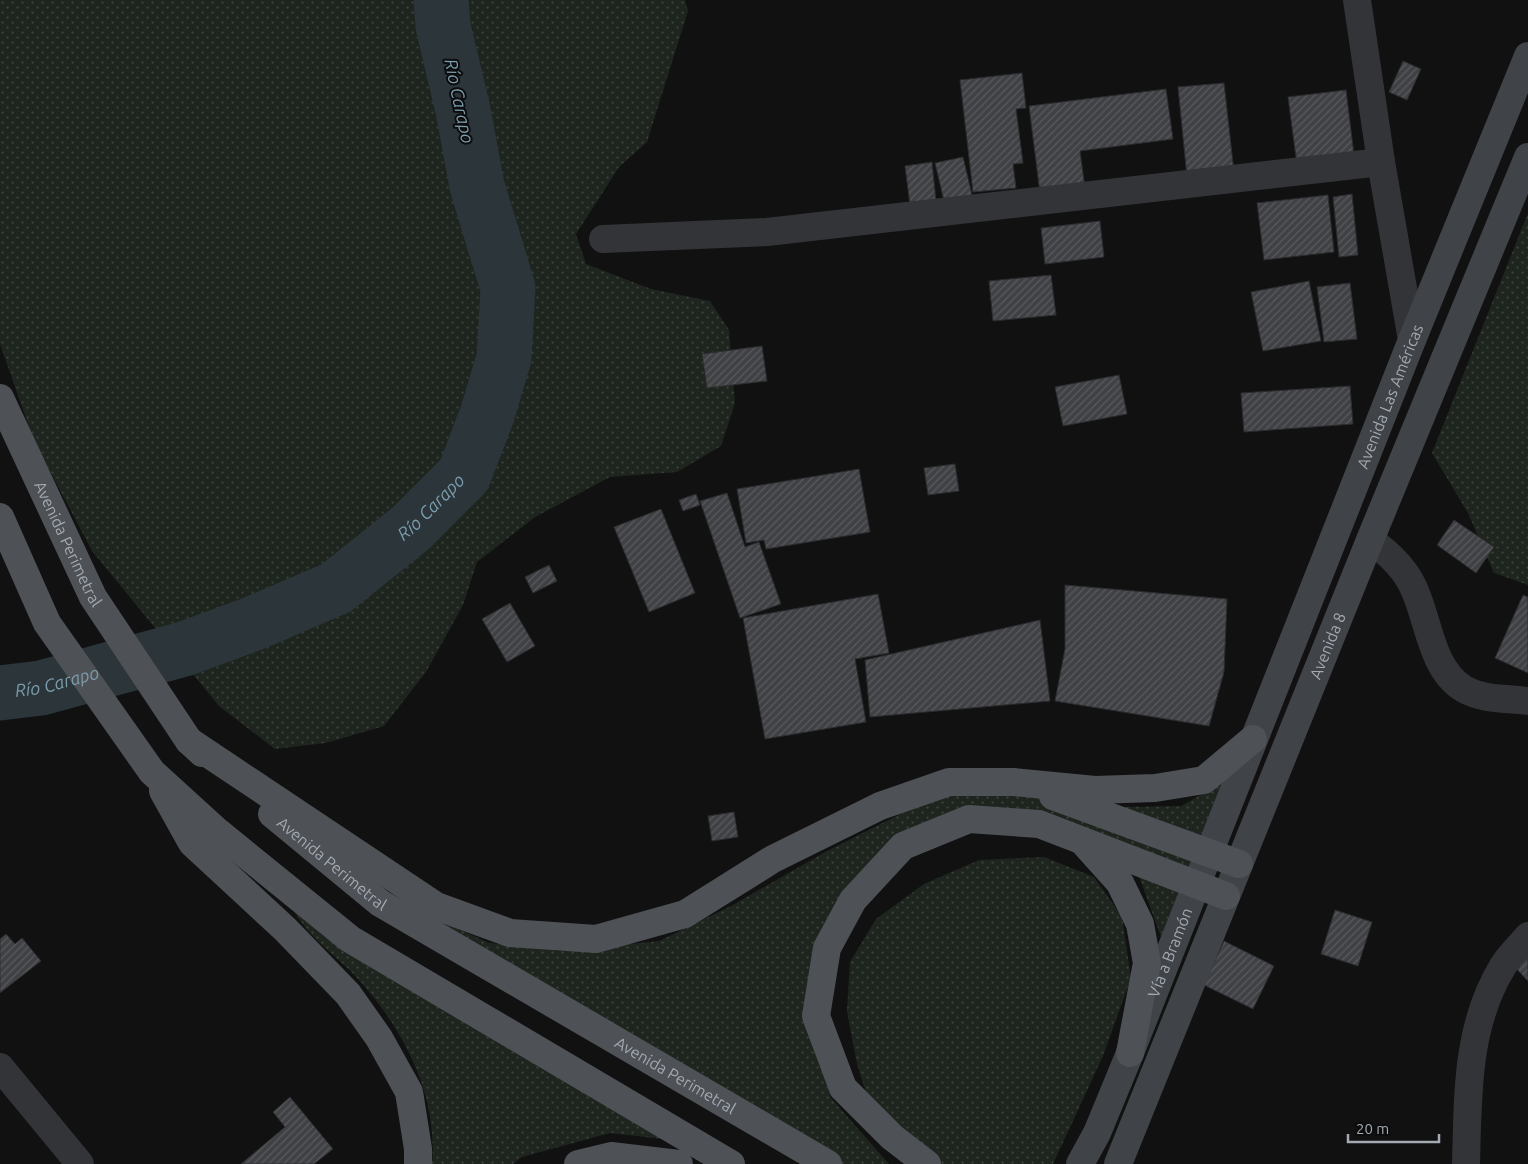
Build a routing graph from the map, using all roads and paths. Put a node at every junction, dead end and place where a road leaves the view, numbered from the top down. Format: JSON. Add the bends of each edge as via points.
{"nodes":[{"id":1,"x":1357,"y":0,"type":"edge"},
{"id":2,"x":1528,"y":56,"type":"edge"},
{"id":3,"x":1528,"y":157,"type":"edge"},
{"id":4,"x":1381,"y":162,"type":"junction"},
{"id":5,"x":603,"y":238,"type":"dead end"},
{"id":6,"x":1412,"y":340,"type":"junction"},
{"id":7,"x":0,"y":398,"type":"edge"},
{"id":8,"x":0,"y":517,"type":"edge"},
{"id":9,"x":1370,"y":540,"type":"junction"},
{"id":10,"x":1528,"y":701,"type":"edge"},
{"id":11,"x":1253,"y":739,"type":"junction"},
{"id":12,"x":189,"y":741,"type":"junction"},
{"id":13,"x":1284,"y":752,"type":"joint"},
{"id":14,"x":152,"y":772,"type":"junction"},
{"id":15,"x":1014,"y":782,"type":"junction"},
{"id":16,"x":1081,"y":840,"type":"junction"},
{"id":17,"x":1210,"y":852,"type":"junction"},
{"id":18,"x":1239,"y":864,"type":"junction"},
{"id":19,"x":1196,"y":884,"type":"junction"},
{"id":20,"x":1226,"y":896,"type":"junction"},
{"id":21,"x":1528,"y":936,"type":"edge"},
{"id":22,"x":1130,"y":1053,"type":"junction"},
{"id":23,"x":5,"y":1082,"type":"edge"},
{"id":24,"x":80,"y":1164,"type":"edge"},
{"id":25,"x":418,"y":1164,"type":"edge"},
{"id":26,"x":578,"y":1164,"type":"edge"},
{"id":27,"x":679,"y":1164,"type":"edge"},
{"id":28,"x":731,"y":1164,"type":"edge"},
{"id":29,"x":828,"y":1164,"type":"edge"},
{"id":30,"x":927,"y":1164,"type":"edge"},
{"id":31,"x":1080,"y":1164,"type":"edge"},
{"id":32,"x":1118,"y":1164,"type":"edge"},
{"id":33,"x":1466,"y":1164,"type":"edge"}],
"edges":[{"from":1,"to":4,"type":"street"},
{"from":2,"to":6,"type":"main road","name":"Avenida Las Américas"},
{"from":3,"to":9,"type":"main road"},
{"from":4,"to":5,"type":"street","via":[[768,232]]},
{"from":4,"to":6,"type":"street"},
{"from":6,"to":11,"type":"main road","name":"Avenida Las Américas"},
{"from":7,"to":12,"type":"main road","name":"Avenida Perimetral","via":[[92,597]]},
{"from":8,"to":14,"type":"main road","via":[[47,623]]},
{"from":9,"to":10,"type":"street","via":[[1406,573],[1442,667],[1451,679],[1480,695]]},
{"from":9,"to":13,"type":"main road","name":"Avenida 8"},
{"from":11,"to":15,"type":"main road","via":[[1204,780],[1155,788],[1095,790]]},
{"from":11,"to":17,"type":"main road","name":"Vía a Bramón"},
{"from":12,"to":15,"type":"main road","via":[[436,906],[510,933],[596,939],[685,914],[773,859],[880,806],[949,782]]},
{"from":12,"to":29,"type":"main road","name":"Avenida Perimetral","via":[[380,903]]},
{"from":13,"to":18,"type":"main road","name":"Vía a Bramón"},
{"from":14,"to":25,"type":"main road","via":[[192,844],[348,994],[379,1038],[409,1092]]},
{"from":14,"to":28,"type":"main road","via":[[218,832],[350,940]]},
{"from":15,"to":17,"type":"main road"},
{"from":16,"to":19,"type":"main road"},
{"from":16,"to":22,"type":"main road","via":[[1120,884],[1140,924],[1147,963]]},
{"from":16,"to":30,"type":"main road","via":[[1039,824],[969,819],[902,846],[853,900],[828,948],[816,1016],[843,1088],[892,1137]]},
{"from":17,"to":18,"type":"main road"},
{"from":17,"to":19,"type":"main road","name":"Vía a Bramón"},
{"from":18,"to":20,"type":"main road","name":"Vía a Bramón"},
{"from":19,"to":20,"type":"main road"},
{"from":19,"to":22,"type":"main road","name":"Vía a Bramón"},
{"from":20,"to":32,"type":"main road","name":"Vía a Bramón"},
{"from":21,"to":33,"type":"street","via":[[1504,964],[1492,986],[1474,1040]]},
{"from":22,"to":31,"type":"main road","name":"Vía a Bramón","via":[[1097,1133]]},
{"from":23,"to":24,"type":"street"},
{"from":26,"to":27,"type":"main road","via":[[611,1156]]}]}
